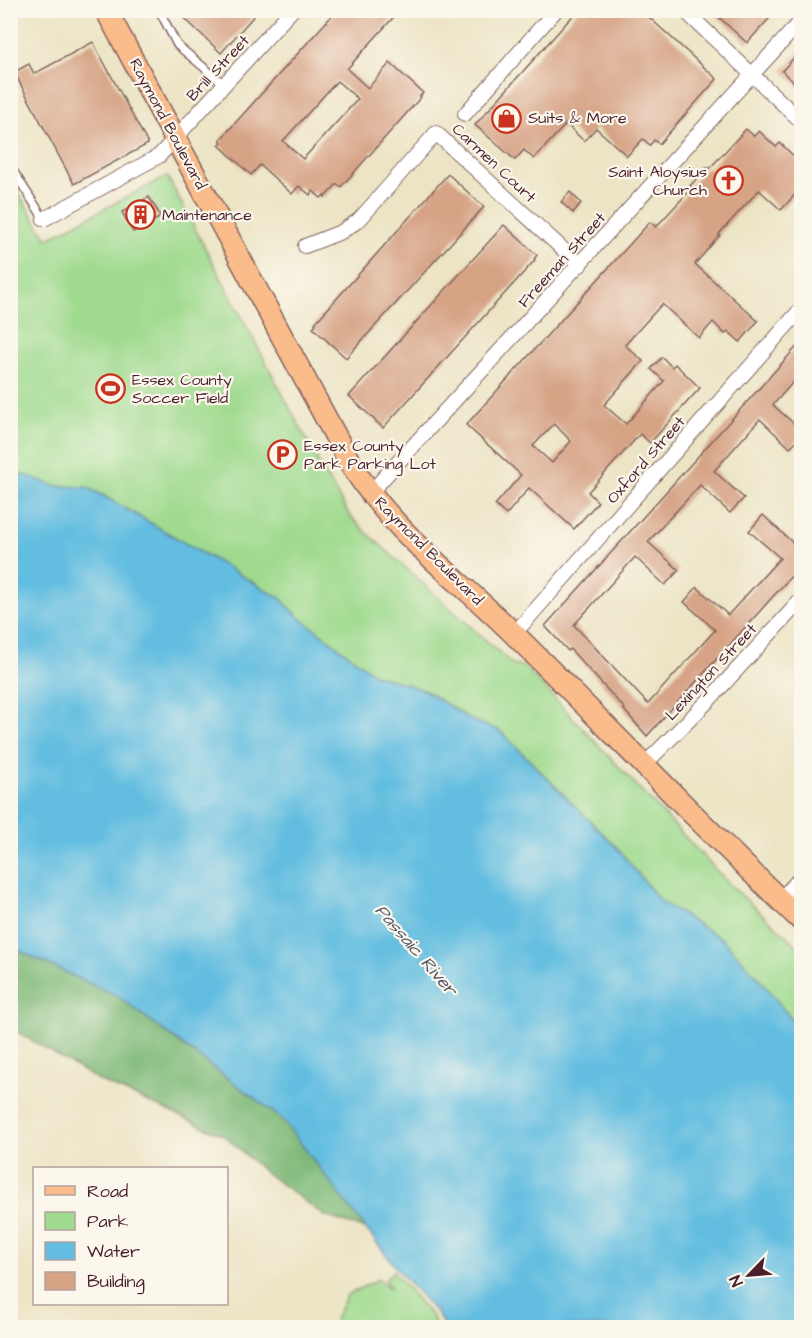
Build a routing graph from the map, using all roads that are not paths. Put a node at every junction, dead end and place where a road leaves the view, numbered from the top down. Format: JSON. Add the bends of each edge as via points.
{"nodes":[{"id":1,"x":106,"y":10,"type":"edge"},
{"id":2,"x":159,"y":10,"type":"edge"},
{"id":3,"x":292,"y":10,"type":"edge"},
{"id":4,"x":556,"y":10,"type":"edge"},
{"id":5,"x":684,"y":10,"type":"edge"},
{"id":6,"x":801,"y":21,"type":"edge"},
{"id":7,"x":751,"y":76,"type":"junction"},
{"id":8,"x":225,"y":85,"type":"junction"},
{"id":9,"x":465,"y":114,"type":"dead end"},
{"id":10,"x":801,"y":122,"type":"edge"},
{"id":11,"x":175,"y":138,"type":"junction"},
{"id":12,"x":10,"y":166,"type":"edge"},
{"id":13,"x":44,"y":219,"type":"joint"},
{"id":14,"x":305,"y":246,"type":"dead end"},
{"id":15,"x":580,"y":265,"type":"junction"},
{"id":16,"x":801,"y":308,"type":"edge"},
{"id":17,"x":370,"y":494,"type":"junction"},
{"id":18,"x":801,"y":599,"type":"edge"},
{"id":19,"x":514,"y":634,"type":"junction"},
{"id":20,"x":644,"y":766,"type":"junction"},
{"id":21,"x":801,"y":876,"type":"edge"},
{"id":22,"x":780,"y":900,"type":"junction"},
{"id":23,"x":801,"y":921,"type":"edge"}],
"edges":[{"from":1,"to":11,"type":"main road","name":"Raymond Boulevard"},
{"from":2,"to":8,"type":"lane","via":[[177,45]]},
{"from":3,"to":8,"type":"street","name":"Brill Street"},
{"from":4,"to":9,"type":"street"},
{"from":5,"to":7,"type":"street"},
{"from":6,"to":7,"type":"street","name":"Freeman Street"},
{"from":7,"to":10,"type":"street"},
{"from":7,"to":15,"type":"street","name":"Freeman Street"},
{"from":8,"to":11,"type":"street","name":"Brill Street"},
{"from":11,"to":13,"type":"street","name":"Brill Street","via":[[159,156]]},
{"from":11,"to":17,"type":"main road","name":"Raymond Boulevard"},
{"from":12,"to":13,"type":"lane"},
{"from":14,"to":15,"type":"street","name":"Carmen Court","via":[[358,220],[436,132]]},
{"from":15,"to":17,"type":"street","name":"Freeman Street"},
{"from":16,"to":19,"type":"street","name":"Oxford Street"},
{"from":17,"to":19,"type":"main road","name":"Raymond Boulevard"},
{"from":18,"to":20,"type":"street","name":"Lexington Street"},
{"from":19,"to":20,"type":"main road","name":"Raymond Boulevard"},
{"from":20,"to":22,"type":"main road","name":"Raymond Boulevard"},
{"from":21,"to":22,"type":"street"},
{"from":22,"to":23,"type":"main road","name":"Raymond Boulevard"}]}
